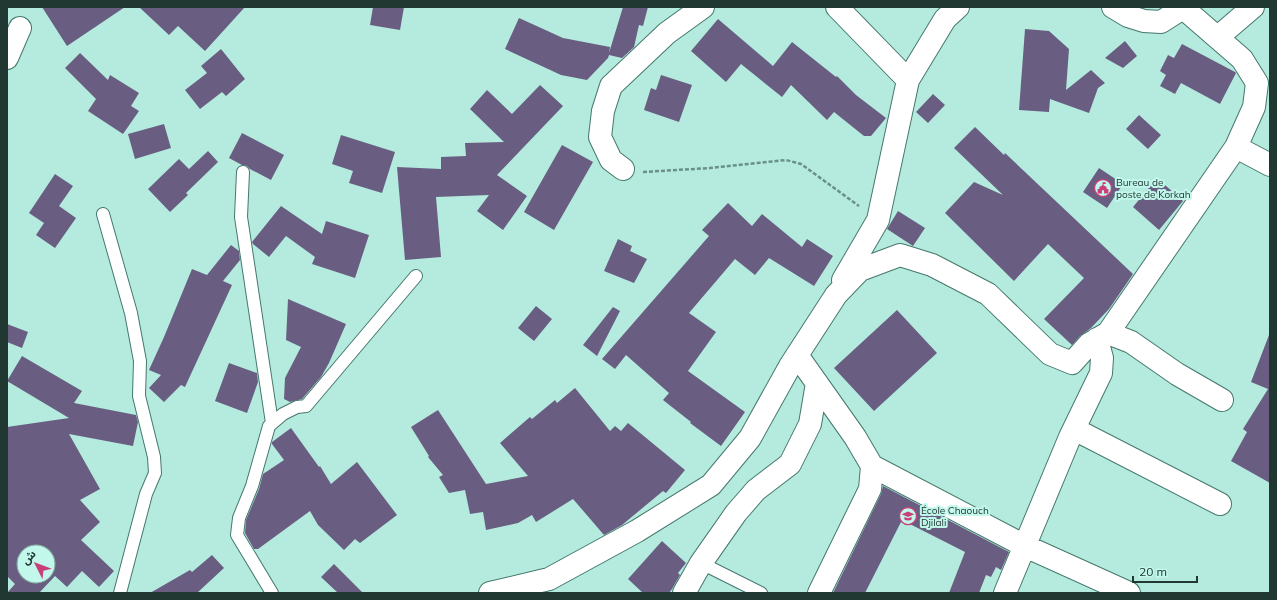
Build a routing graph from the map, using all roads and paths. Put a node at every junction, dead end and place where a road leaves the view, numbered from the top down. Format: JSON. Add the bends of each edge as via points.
{"nodes":[{"id":1,"x":702,"y":7,"type":"edge"},
{"id":2,"x":837,"y":7,"type":"edge"},
{"id":3,"x":958,"y":7,"type":"edge"},
{"id":4,"x":1113,"y":7,"type":"edge"},
{"id":5,"x":1182,"y":7,"type":"edge"},
{"id":6,"x":1253,"y":7,"type":"edge"},
{"id":7,"x":20,"y":28,"type":"dead end"},
{"id":8,"x":1218,"y":37,"type":"junction"},
{"id":9,"x":7,"y":58,"type":"edge"},
{"id":10,"x":908,"y":80,"type":"junction"},
{"id":11,"x":1236,"y":147,"type":"junction"},
{"id":12,"x":1270,"y":165,"type":"edge"},
{"id":13,"x":623,"y":169,"type":"joint"},
{"id":14,"x":243,"y":172,"type":"dead end"},
{"id":15,"x":103,"y":214,"type":"dead end"},
{"id":16,"x":878,"y":220,"type":"junction"},
{"id":17,"x":416,"y":276,"type":"dead end"},
{"id":18,"x":817,"y":324,"type":"junction"},
{"id":19,"x":1103,"y":336,"type":"junction"},
{"id":20,"x":797,"y":355,"type":"junction"},
{"id":21,"x":817,"y":382,"type":"junction"},
{"id":22,"x":1222,"y":400,"type":"dead end"},
{"id":23,"x":272,"y":423,"type":"junction"},
{"id":24,"x":1074,"y":429,"type":"junction"},
{"id":25,"x":872,"y":466,"type":"junction"},
{"id":26,"x":1220,"y":504,"type":"dead end"},
{"id":27,"x":1025,"y":546,"type":"junction"},
{"id":28,"x":701,"y":563,"type":"junction"},
{"id":29,"x":120,"y":593,"type":"edge"},
{"id":30,"x":272,"y":593,"type":"edge"},
{"id":31,"x":490,"y":593,"type":"edge"},
{"id":32,"x":684,"y":593,"type":"edge"},
{"id":33,"x":761,"y":593,"type":"edge"},
{"id":34,"x":819,"y":593,"type":"edge"},
{"id":35,"x":1005,"y":593,"type":"edge"},
{"id":36,"x":1129,"y":593,"type":"edge"}],
"edges":[{"from":1,"to":13,"type":"street","via":[[668,33],[611,86],[603,111],[600,137],[611,160]]},
{"from":2,"to":10,"type":"street"},
{"from":3,"to":10,"type":"street","via":[[945,20]]},
{"from":4,"to":5,"type":"street","via":[[1128,16],[1144,21],[1161,22]]},
{"from":5,"to":8,"type":"street"},
{"from":6,"to":8,"type":"street"},
{"from":7,"to":9,"type":"street"},
{"from":8,"to":11,"type":"street","via":[[1242,59],[1257,83],[1254,107]]},
{"from":10,"to":16,"type":"street"},
{"from":11,"to":12,"type":"street"},
{"from":11,"to":19,"type":"street"},
{"from":13,"to":16,"type":"path","via":[[636,173],[786,160],[801,164]]},
{"from":14,"to":23,"type":"lane","via":[[241,217]]},
{"from":15,"to":29,"type":"lane","via":[[131,313],[140,361],[139,396],[154,457],[155,473],[146,494]]},
{"from":16,"to":18,"type":"street"},
{"from":17,"to":23,"type":"lane","via":[[306,406],[297,407]]},
{"from":18,"to":19,"type":"street","via":[[836,294],[860,270],[900,255],[932,265],[988,294],[1050,354],[1072,363],[1089,344]]},
{"from":18,"to":20,"type":"street"},
{"from":19,"to":22,"type":"street","via":[[1131,342],[1177,374]]},
{"from":19,"to":24,"type":"street","via":[[1101,373]]},
{"from":20,"to":21,"type":"street"},
{"from":20,"to":31,"type":"street","via":[[750,438],[711,485],[637,531],[549,579]]},
{"from":21,"to":25,"type":"street"},
{"from":21,"to":28,"type":"street","via":[[810,424],[790,464],[756,490],[736,513]]},
{"from":23,"to":30,"type":"lane","via":[[239,518],[237,535]]},
{"from":24,"to":26,"type":"street"},
{"from":24,"to":27,"type":"street"},
{"from":25,"to":27,"type":"street"},
{"from":25,"to":34,"type":"street","via":[[870,489]]},
{"from":27,"to":35,"type":"street"},
{"from":27,"to":36,"type":"street"},
{"from":28,"to":32,"type":"street"},
{"from":28,"to":33,"type":"lane"}]}
